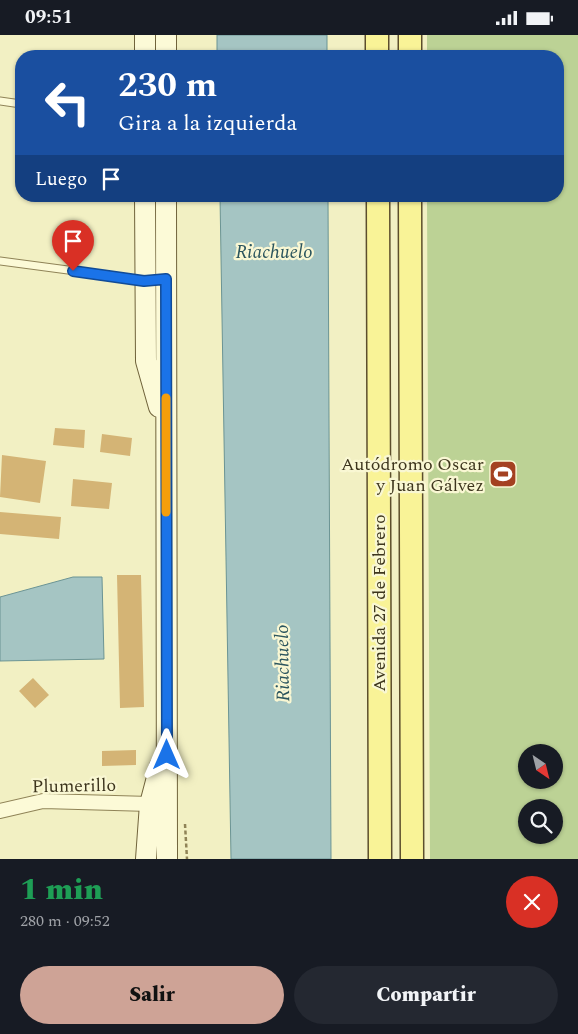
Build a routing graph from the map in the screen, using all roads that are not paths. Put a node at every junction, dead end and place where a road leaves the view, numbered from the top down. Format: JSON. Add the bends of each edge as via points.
{"nodes":[{"id":1,"x":145,"y":35,"type":"edge"},
{"id":2,"x":166,"y":35,"type":"edge"},
{"id":3,"x":377,"y":35,"type":"edge"},
{"id":4,"x":410,"y":35,"type":"edge"},
{"id":5,"x":145,"y":50,"type":"edge"},
{"id":6,"x":166,"y":50,"type":"edge"},
{"id":7,"x":377,"y":50,"type":"edge"},
{"id":8,"x":410,"y":50,"type":"edge"},
{"id":9,"x":0,"y":101,"type":"edge"},
{"id":10,"x":15,"y":103,"type":"edge"},
{"id":11,"x":146,"y":202,"type":"edge"},
{"id":12,"x":165,"y":202,"type":"edge"},
{"id":13,"x":378,"y":202,"type":"edge"},
{"id":14,"x":410,"y":202,"type":"edge"},
{"id":15,"x":0,"y":261,"type":"edge"},
{"id":16,"x":155,"y":280,"type":"junction"},
{"id":17,"x":167,"y":737,"type":"junction"},
{"id":18,"x":150,"y":804,"type":"junction"},
{"id":19,"x":0,"y":811,"type":"edge"},
{"id":20,"x":146,"y":859,"type":"edge"},
{"id":21,"x":167,"y":859,"type":"edge"},
{"id":22,"x":380,"y":859,"type":"edge"},
{"id":23,"x":412,"y":859,"type":"edge"}],
"edges":[{"from":1,"to":5,"type":"main road"},
{"from":2,"to":6,"type":"main road"},
{"from":3,"to":7,"type":"main road"},
{"from":4,"to":8,"type":"main road"},
{"from":9,"to":10,"type":"lane"},
{"from":11,"to":16,"type":"main road"},
{"from":12,"to":16,"type":"main road"},
{"from":13,"to":22,"type":"main road","name":"Avenida 27 de Febrero"},
{"from":14,"to":23,"type":"main road","name":"Avenida 27 de Febrero"},
{"from":15,"to":16,"type":"lane"},
{"from":16,"to":17,"type":"main road","via":[[146,361],[166,432]]},
{"from":17,"to":18,"type":"main road"},
{"from":17,"to":21,"type":"main road"},
{"from":18,"to":19,"type":"street","name":"Plumerillo","via":[[42,801]]},
{"from":18,"to":20,"type":"main road"}]}
